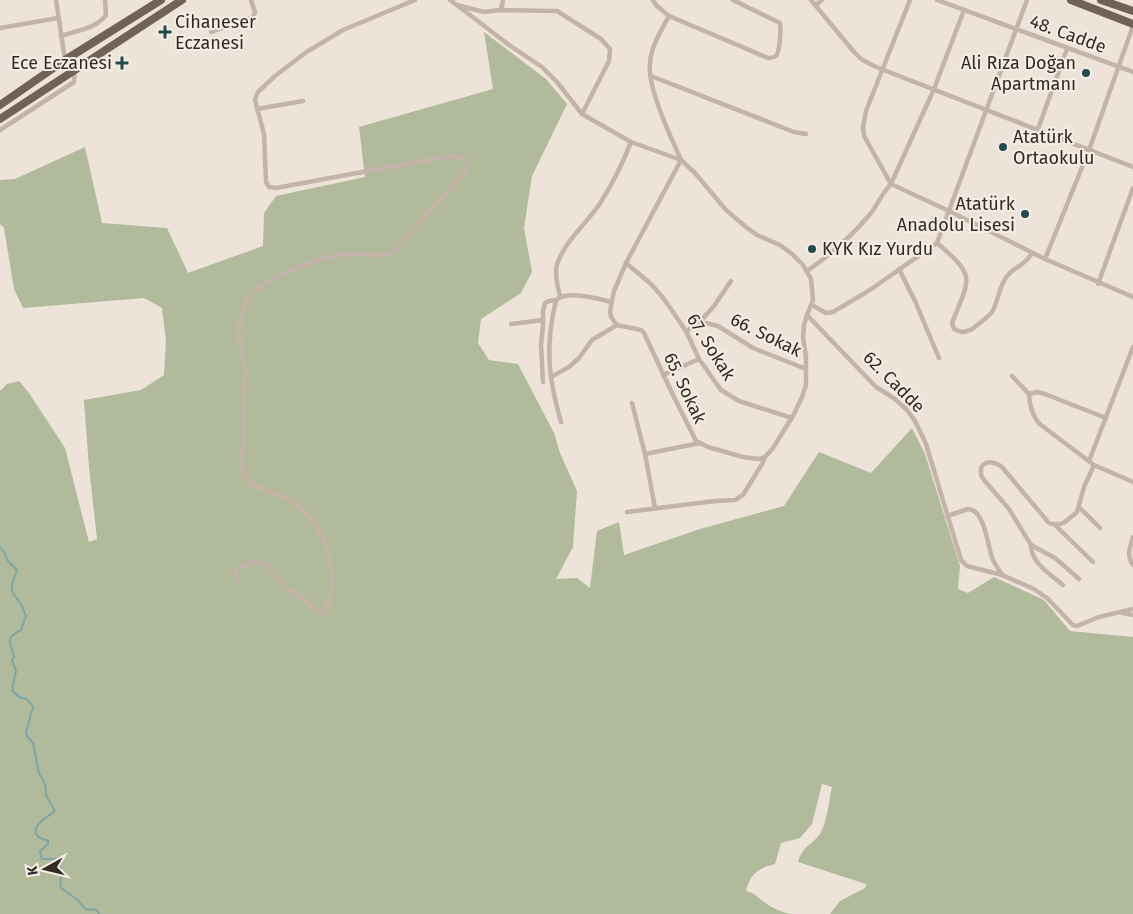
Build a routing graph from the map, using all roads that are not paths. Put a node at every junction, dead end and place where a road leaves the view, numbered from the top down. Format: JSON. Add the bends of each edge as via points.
{"nodes":[{"id":1,"x":56,"y":0,"type":"edge"},
{"id":2,"x":105,"y":0,"type":"edge"},
{"id":3,"x":161,"y":0,"type":"edge"},
{"id":4,"x":182,"y":0,"type":"edge"},
{"id":5,"x":251,"y":0,"type":"edge"},
{"id":6,"x":415,"y":0,"type":"edge"},
{"id":7,"x":450,"y":0,"type":"edge"},
{"id":8,"x":503,"y":0,"type":"edge"},
{"id":9,"x":653,"y":0,"type":"edge"},
{"id":10,"x":733,"y":0,"type":"edge"},
{"id":11,"x":812,"y":0,"type":"edge"},
{"id":12,"x":822,"y":0,"type":"edge"},
{"id":13,"x":910,"y":0,"type":"edge"},
{"id":14,"x":937,"y":0,"type":"edge"},
{"id":15,"x":1026,"y":0,"type":"edge"},
{"id":16,"x":1071,"y":0,"type":"edge"},
{"id":17,"x":1102,"y":0,"type":"edge"},
{"id":18,"x":457,"y":5,"type":"junction"},
{"id":19,"x":816,"y":6,"type":"junction"},
{"id":20,"x":500,"y":10,"type":"junction"},
{"id":21,"x":964,"y":10,"type":"junction"},
{"id":22,"x":1133,"y":11,"type":"edge"},
{"id":23,"x":669,"y":16,"type":"junction"},
{"id":24,"x":58,"y":18,"type":"junction"},
{"id":25,"x":1133,"y":25,"type":"edge"},
{"id":26,"x":0,"y":28,"type":"edge"},
{"id":27,"x":1016,"y":30,"type":"junction"},
{"id":28,"x":211,"y":32,"type":"dead end"},
{"id":29,"x":61,"y":36,"type":"junction"},
{"id":30,"x":1067,"y":49,"type":"junction"},
{"id":31,"x":66,"y":60,"type":"junction"},
{"id":32,"x":1118,"y":67,"type":"junction"},
{"id":33,"x":76,"y":69,"type":"junction"},
{"id":34,"x":883,"y":69,"type":"junction"},
{"id":35,"x":1133,"y":72,"type":"edge"},
{"id":36,"x":651,"y":76,"type":"junction"},
{"id":37,"x":934,"y":89,"type":"junction"},
{"id":38,"x":303,"y":101,"type":"dead end"},
{"id":39,"x":0,"y":105,"type":"edge"},
{"id":40,"x":257,"y":109,"type":"junction"},
{"id":41,"x":986,"y":110,"type":"junction"},
{"id":42,"x":582,"y":114,"type":"junction"},
{"id":43,"x":0,"y":119,"type":"edge"},
{"id":44,"x":1038,"y":129,"type":"junction"},
{"id":45,"x":0,"y":130,"type":"edge"},
{"id":46,"x":806,"y":134,"type":"dead end"},
{"id":47,"x":631,"y":142,"type":"junction"},
{"id":48,"x":1089,"y":150,"type":"junction"},
{"id":49,"x":681,"y":160,"type":"junction"},
{"id":50,"x":1133,"y":167,"type":"edge"},
{"id":51,"x":891,"y":184,"type":"junction"},
{"id":52,"x":1133,"y":188,"type":"edge"},
{"id":53,"x":949,"y":211,"type":"junction"},
{"id":54,"x":937,"y":243,"type":"junction"},
{"id":55,"x":1032,"y":253,"type":"junction"},
{"id":56,"x":1045,"y":259,"type":"junction"},
{"id":57,"x":626,"y":263,"type":"junction"},
{"id":58,"x":899,"y":269,"type":"junction"},
{"id":59,"x":807,"y":271,"type":"junction"},
{"id":60,"x":731,"y":281,"type":"dead end"},
{"id":61,"x":1098,"y":284,"type":"junction"},
{"id":62,"x":560,"y":296,"type":"junction"},
{"id":63,"x":1133,"y":297,"type":"edge"},
{"id":64,"x":556,"y":300,"type":"junction"},
{"id":65,"x":611,"y":302,"type":"junction"},
{"id":66,"x":812,"y":305,"type":"junction"},
{"id":67,"x":807,"y":315,"type":"junction"},
{"id":68,"x":543,"y":320,"type":"junction"},
{"id":69,"x":511,"y":324,"type":"dead end"},
{"id":70,"x":617,"y":325,"type":"junction"},
{"id":71,"x":697,"y":325,"type":"junction"},
{"id":72,"x":686,"y":331,"type":"junction"},
{"id":73,"x":1133,"y":347,"type":"edge"},
{"id":74,"x":939,"y":358,"type":"dead end"},
{"id":75,"x":699,"y":359,"type":"junction"},
{"id":76,"x":1130,"y":362,"type":"edge"},
{"id":77,"x":806,"y":369,"type":"junction"},
{"id":78,"x":663,"y":375,"type":"junction"},
{"id":79,"x":1012,"y":376,"type":"dead end"},
{"id":80,"x":551,"y":377,"type":"junction"},
{"id":81,"x":543,"y":382,"type":"dead end"},
{"id":82,"x":1029,"y":394,"type":"junction"},
{"id":83,"x":632,"y":403,"type":"dead end"},
{"id":84,"x":792,"y":418,"type":"junction"},
{"id":85,"x":1106,"y":418,"type":"junction"},
{"id":86,"x":561,"y":422,"type":"dead end"},
{"id":87,"x":700,"y":443,"type":"junction"},
{"id":88,"x":645,"y":454,"type":"junction"},
{"id":89,"x":765,"y":457,"type":"junction"},
{"id":90,"x":1089,"y":461,"type":"junction"},
{"id":91,"x":1094,"y":465,"type":"junction"},
{"id":92,"x":1133,"y":482,"type":"edge"},
{"id":93,"x":1079,"y":507,"type":"junction"},
{"id":94,"x":655,"y":508,"type":"junction"},
{"id":95,"x":627,"y":512,"type":"dead end"},
{"id":96,"x":947,"y":516,"type":"junction"},
{"id":97,"x":1055,"y":525,"type":"junction"},
{"id":98,"x":1100,"y":528,"type":"dead end"},
{"id":99,"x":1133,"y":537,"type":"edge"},
{"id":100,"x":1031,"y":545,"type":"junction"},
{"id":101,"x":1093,"y":562,"type":"dead end"},
{"id":102,"x":1133,"y":565,"type":"edge"},
{"id":103,"x":1002,"y":575,"type":"junction"},
{"id":104,"x":1079,"y":579,"type":"dead end"},
{"id":105,"x":238,"y":582,"type":"dead end"},
{"id":106,"x":1063,"y":585,"type":"dead end"},
{"id":107,"x":1133,"y":609,"type":"edge"},
{"id":108,"x":1121,"y":613,"type":"junction"},
{"id":109,"x":1133,"y":615,"type":"edge"}],
"edges":[{"from":1,"to":24,"type":"street"},
{"from":2,"to":29,"type":"street","via":[[106,14],[100,22]]},
{"from":3,"to":31,"type":"main road"},
{"from":4,"to":33,"type":"main road"},
{"from":5,"to":28,"type":"street","via":[[255,12],[253,17]]},
{"from":6,"to":40,"type":"street","via":[[343,30],[305,53],[258,92],[255,100]]},
{"from":7,"to":18,"type":"street"},
{"from":8,"to":20,"type":"street"},
{"from":9,"to":23,"type":"street"},
{"from":10,"to":23,"type":"street","via":[[780,23],[778,54],[774,58]]},
{"from":11,"to":19,"type":"street"},
{"from":12,"to":19,"type":"street"},
{"from":13,"to":34,"type":"street"},
{"from":14,"to":21,"type":"street","name":"48. Cadde"},
{"from":15,"to":27,"type":"street"},
{"from":16,"to":25,"type":"main road"},
{"from":17,"to":22,"type":"main road"},
{"from":18,"to":20,"type":"street","via":[[484,12]]},
{"from":18,"to":42,"type":"street","via":[[542,67]]},
{"from":19,"to":34,"type":"street","via":[[861,59]]},
{"from":20,"to":42,"type":"street","via":[[557,11],[610,48],[609,61]]},
{"from":21,"to":27,"type":"street","name":"48. Cadde"},
{"from":21,"to":37,"type":"street"},
{"from":23,"to":36,"type":"street","via":[[652,53]]},
{"from":24,"to":26,"type":"street"},
{"from":24,"to":29,"type":"street"},
{"from":25,"to":32,"type":"street"},
{"from":27,"to":30,"type":"street","name":"48. Cadde"},
{"from":27,"to":41,"type":"street"},
{"from":29,"to":31,"type":"street"},
{"from":30,"to":32,"type":"street","name":"48. Cadde"},
{"from":30,"to":44,"type":"street"},
{"from":31,"to":39,"type":"main road"},
{"from":32,"to":35,"type":"street","name":"48. Cadde"},
{"from":32,"to":48,"type":"street"},
{"from":33,"to":43,"type":"main road"},
{"from":33,"to":45,"type":"street","via":[[74,82]]},
{"from":34,"to":37,"type":"street"},
{"from":34,"to":51,"type":"street","via":[[866,111],[863,128],[864,136]]},
{"from":36,"to":46,"type":"street"},
{"from":36,"to":49,"type":"street","via":[[660,109]]},
{"from":37,"to":41,"type":"street"},
{"from":37,"to":51,"type":"street"},
{"from":38,"to":40,"type":"street"},
{"from":40,"to":105,"type":"street","via":[[264,134],[266,182],[272,188],[449,156],[464,158],[468,166],[391,254],[345,254],[323,259],[276,278],[250,295],[240,326],[245,373],[243,470],[258,488],[292,501],[308,513],[326,548],[333,584],[329,602],[321,613],[288,589],[265,564],[253,562],[237,569]]},
{"from":41,"to":44,"type":"street"},
{"from":41,"to":53,"type":"street"},
{"from":42,"to":47,"type":"street"},
{"from":44,"to":48,"type":"street"},
{"from":47,"to":49,"type":"street"},
{"from":47,"to":62,"type":"street","via":[[612,185],[561,255],[556,266]]},
{"from":48,"to":50,"type":"street"},
{"from":48,"to":56,"type":"street"},
{"from":49,"to":57,"type":"street"},
{"from":49,"to":59,"type":"street","via":[[726,210],[757,235],[792,254]]},
{"from":51,"to":53,"type":"street"},
{"from":51,"to":59,"type":"street","via":[[851,234]]},
{"from":52,"to":61,"type":"street"},
{"from":53,"to":54,"type":"street"},
{"from":53,"to":55,"type":"street"},
{"from":54,"to":55,"type":"street","via":[[956,259],[966,273],[966,285],[952,323],[954,329],[961,332],[973,329],[989,315],[1005,279]]},
{"from":54,"to":58,"type":"street"},
{"from":55,"to":56,"type":"street"},
{"from":56,"to":61,"type":"street"},
{"from":57,"to":65,"type":"street"},
{"from":57,"to":72,"type":"street","name":"67. Sokak","via":[[651,284]]},
{"from":58,"to":66,"type":"street","via":[[833,312],[826,313]]},
{"from":58,"to":74,"type":"street"},
{"from":59,"to":66,"type":"street","via":[[813,288]]},
{"from":60,"to":71,"type":"street"},
{"from":61,"to":63,"type":"street"},
{"from":62,"to":64,"type":"street"},
{"from":62,"to":65,"type":"street","via":[[594,297]]},
{"from":64,"to":68,"type":"street","via":[[545,303]]},
{"from":64,"to":80,"type":"street","via":[[549,338]]},
{"from":65,"to":70,"type":"street","via":[[611,317]]},
{"from":66,"to":67,"type":"street"},
{"from":67,"to":77,"type":"street","via":[[803,337]]},
{"from":67,"to":96,"type":"street","name":"62. Cadde","via":[[876,387],[901,405],[915,421],[926,444]]},
{"from":68,"to":69,"type":"street"},
{"from":68,"to":81,"type":"street"},
{"from":70,"to":78,"type":"street","name":"65. Sokak","via":[[644,333]]},
{"from":70,"to":80,"type":"street","via":[[592,340],[579,358]]},
{"from":71,"to":72,"type":"street"},
{"from":71,"to":77,"type":"street","name":"66. Sokak","via":[[718,326],[753,348]]},
{"from":72,"to":75,"type":"street","name":"67. Sokak"},
{"from":73,"to":76,"type":"street"},
{"from":75,"to":78,"type":"street"},
{"from":75,"to":84,"type":"street","name":"67. Sokak","via":[[724,393],[745,404]]},
{"from":76,"to":85,"type":"street"},
{"from":77,"to":84,"type":"street","via":[[806,385]]},
{"from":78,"to":87,"type":"street","name":"65. Sokak","via":[[692,434]]},
{"from":79,"to":82,"type":"street"},
{"from":80,"to":86,"type":"street"},
{"from":82,"to":85,"type":"street","via":[[1045,394]]},
{"from":82,"to":90,"type":"street","via":[[1038,422]]},
{"from":83,"to":88,"type":"street"},
{"from":84,"to":89,"type":"street"},
{"from":85,"to":90,"type":"street"},
{"from":87,"to":88,"type":"street"},
{"from":87,"to":89,"type":"street","name":"65. Sokak","via":[[753,459]]},
{"from":88,"to":94,"type":"street"},
{"from":89,"to":94,"type":"street","via":[[743,495],[735,500]]},
{"from":90,"to":91,"type":"street"},
{"from":91,"to":92,"type":"street"},
{"from":91,"to":93,"type":"street"},
{"from":93,"to":97,"type":"street","via":[[1073,516]]},
{"from":93,"to":98,"type":"street"},
{"from":94,"to":95,"type":"street"},
{"from":96,"to":103,"type":"street","name":"62. Cadde","via":[[961,560],[967,566]]},
{"from":96,"to":103,"type":"street","via":[[971,508],[978,513],[992,557]]},
{"from":97,"to":100,"type":"street","via":[[1048,522],[1002,467],[993,462],[982,465],[981,475],[1009,509]]},
{"from":97,"to":101,"type":"street"},
{"from":99,"to":102,"type":"street","via":[[1129,554]]},
{"from":100,"to":104,"type":"street","via":[[1055,558]]},
{"from":100,"to":106,"type":"street","via":[[1036,561]]},
{"from":103,"to":108,"type":"street","name":"62. Cadde","via":[[1039,592],[1076,626]]},
{"from":107,"to":108,"type":"street","name":"62. Cadde"},
{"from":108,"to":109,"type":"street"}]}
